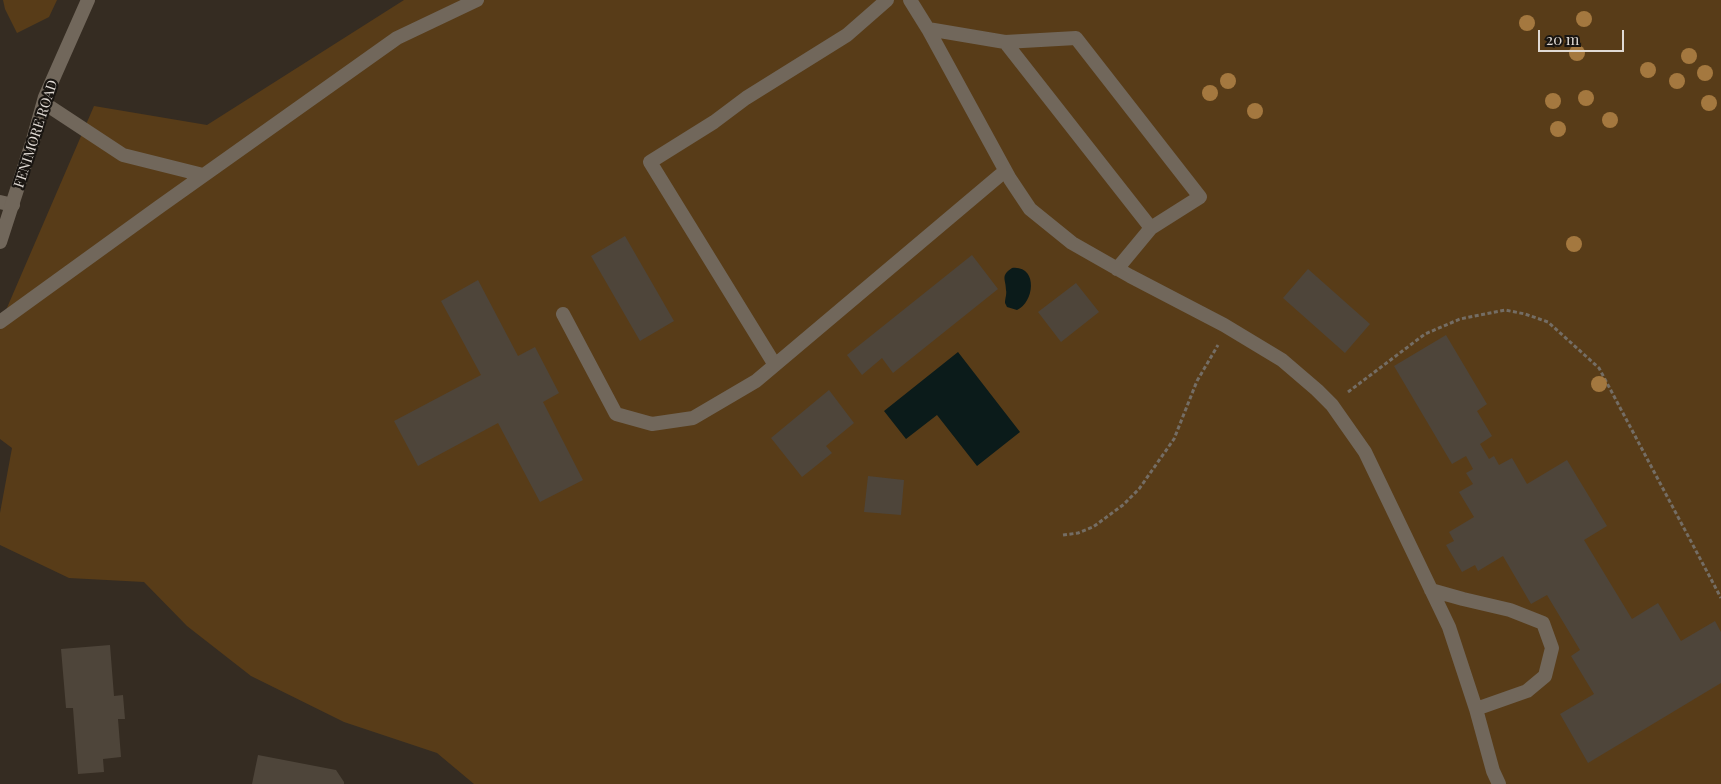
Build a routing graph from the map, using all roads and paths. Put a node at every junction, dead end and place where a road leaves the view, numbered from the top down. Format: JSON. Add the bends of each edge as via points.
{"nodes":[{"id":1,"x":88,"y":0,"type":"edge"},
{"id":2,"x":477,"y":0,"type":"edge"},
{"id":3,"x":887,"y":0,"type":"edge"},
{"id":4,"x":910,"y":0,"type":"edge"},
{"id":5,"x":928,"y":29,"type":"junction"},
{"id":6,"x":1005,"y":42,"type":"junction"},
{"id":7,"x":44,"y":103,"type":"junction"},
{"id":8,"x":1005,"y":171,"type":"junction"},
{"id":9,"x":203,"y":176,"type":"junction"},
{"id":10,"x":6,"y":203,"type":"edge"},
{"id":11,"x":1151,"y":228,"type":"junction"},
{"id":12,"x":0,"y":242,"type":"edge"},
{"id":13,"x":1117,"y":269,"type":"junction"},
{"id":14,"x":563,"y":314,"type":"dead end"},
{"id":15,"x":0,"y":322,"type":"edge"},
{"id":16,"x":1228,"y":327,"type":"junction"},
{"id":17,"x":775,"y":365,"type":"junction"},
{"id":18,"x":1332,"y":405,"type":"junction"},
{"id":19,"x":1063,"y":535,"type":"dead end"},
{"id":20,"x":1431,"y":590,"type":"junction"},
{"id":21,"x":1721,"y":598,"type":"edge"},
{"id":22,"x":1476,"y":709,"type":"junction"},
{"id":23,"x":1499,"y":784,"type":"edge"}],
"edges":[{"from":1,"to":7,"type":"street","name":"FENIMORE ROAD"},
{"from":2,"to":9,"type":"street","via":[[397,38]]},
{"from":3,"to":17,"type":"street","via":[[847,36],[650,162]]},
{"from":4,"to":5,"type":"street"},
{"from":5,"to":6,"type":"street"},
{"from":5,"to":8,"type":"street"},
{"from":6,"to":11,"type":"street"},
{"from":6,"to":11,"type":"street","via":[[1076,38],[1200,197]]},
{"from":7,"to":9,"type":"street","via":[[123,155]]},
{"from":7,"to":10,"type":"street","name":"FENIMORE ROAD"},
{"from":8,"to":13,"type":"street","via":[[1030,209],[1072,243]]},
{"from":8,"to":17,"type":"street"},
{"from":9,"to":15,"type":"street"},
{"from":10,"to":12,"type":"street","name":"FENIMORE ROAD"},
{"from":11,"to":13,"type":"street"},
{"from":13,"to":16,"type":"street"},
{"from":14,"to":17,"type":"street","via":[[616,414],[652,424],[693,418],[756,381]]},
{"from":16,"to":18,"type":"street","via":[[1282,360]]},
{"from":16,"to":19,"type":"path","via":[[1197,381],[1174,439],[1139,489],[1093,527]]},
{"from":18,"to":20,"type":"street","via":[[1365,452]]},
{"from":18,"to":21,"type":"path","via":[[1426,334],[1460,319],[1505,310],[1548,322],[1598,368]]},
{"from":20,"to":22,"type":"street","via":[[1449,627]]},
{"from":20,"to":22,"type":"street","via":[[1510,610],[1543,623],[1552,648],[1545,676],[1527,691]]},
{"from":22,"to":23,"type":"street"}]}
